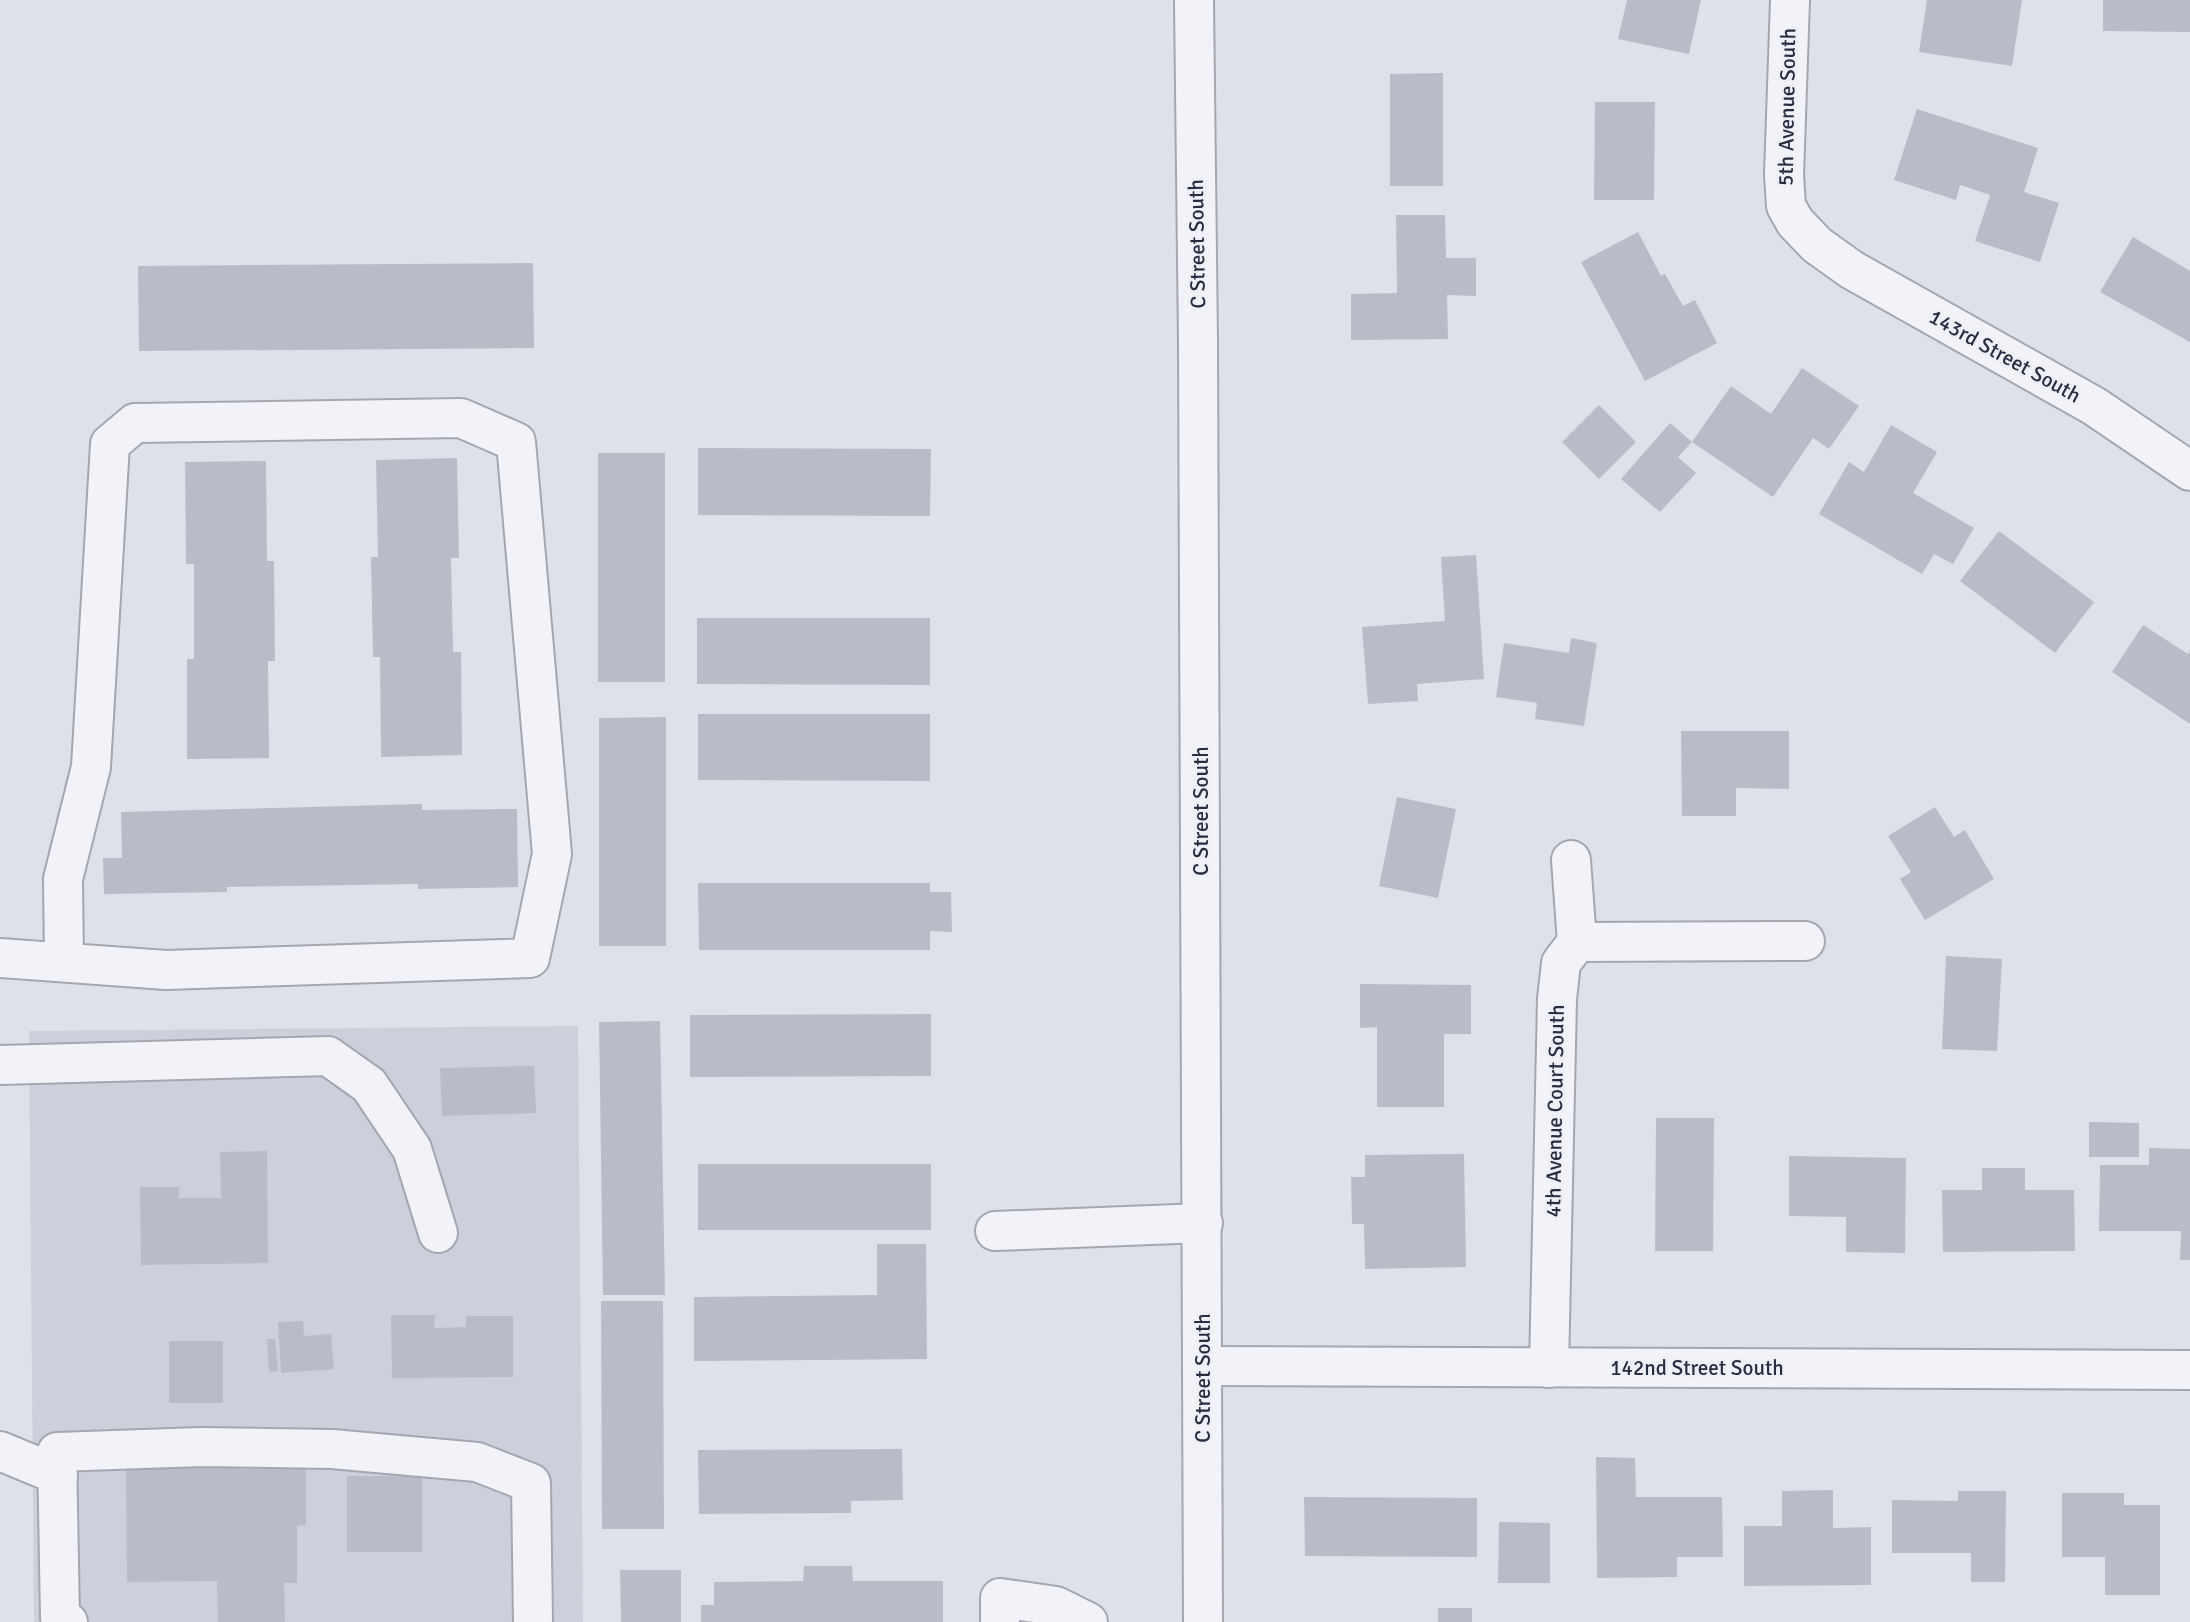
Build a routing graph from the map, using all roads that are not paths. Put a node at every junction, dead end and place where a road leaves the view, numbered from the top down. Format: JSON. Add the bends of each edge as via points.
{"nodes":[{"id":1,"x":1194,"y":0,"type":"edge"},
{"id":2,"x":1790,"y":0,"type":"edge"},
{"id":3,"x":1817,"y":245,"type":"joint"},
{"id":4,"x":2190,"y":471,"type":"edge"},
{"id":5,"x":1571,"y":860,"type":"dead end"},
{"id":6,"x":1805,"y":941,"type":"dead end"},
{"id":7,"x":1577,"y":942,"type":"junction"},
{"id":8,"x":0,"y":958,"type":"edge"},
{"id":9,"x":64,"y":962,"type":"junction"},
{"id":10,"x":0,"y":1065,"type":"edge"},
{"id":11,"x":1203,"y":1223,"type":"junction"},
{"id":12,"x":995,"y":1231,"type":"dead end"},
{"id":13,"x":438,"y":1233,"type":"dead end"},
{"id":14,"x":1203,"y":1366,"type":"junction"},
{"id":15,"x":1549,"y":1368,"type":"junction"},
{"id":16,"x":2190,"y":1370,"type":"edge"},
{"id":17,"x":0,"y":1451,"type":"edge"},
{"id":18,"x":58,"y":1475,"type":"junction"},
{"id":19,"x":68,"y":1622,"type":"edge"},
{"id":20,"x":533,"y":1622,"type":"edge"},
{"id":21,"x":1000,"y":1622,"type":"edge"},
{"id":22,"x":1088,"y":1622,"type":"edge"},
{"id":23,"x":1203,"y":1622,"type":"edge"}],
"edges":[{"from":1,"to":11,"type":"street","name":"C Street South"},
{"from":2,"to":3,"type":"street","name":"5th Avenue South","via":[[1786,206]]},
{"from":3,"to":4,"type":"street","name":"143rd Street South","via":[[1852,270],[2094,406]]},
{"from":5,"to":7,"type":"street"},
{"from":6,"to":7,"type":"street"},
{"from":7,"to":15,"type":"street","name":"4th Avenue Court South","via":[[1561,963],[1557,999]]},
{"from":8,"to":9,"type":"street"},
{"from":9,"to":9,"type":"street","via":[[166,970],[530,958],[552,853],[516,442],[461,418],[135,423],[110,444],[92,767],[63,879]]},
{"from":10,"to":13,"type":"street","via":[[328,1056],[369,1085],[412,1149]]},
{"from":11,"to":12,"type":"street"},
{"from":11,"to":14,"type":"street","name":"C Street South"},
{"from":14,"to":15,"type":"street","name":"142nd Street South"},
{"from":14,"to":23,"type":"street","name":"C Street South"},
{"from":15,"to":16,"type":"street","name":"142nd Street South"},
{"from":17,"to":18,"type":"street"},
{"from":18,"to":19,"type":"street","via":[[60,1617]]},
{"from":18,"to":20,"type":"street","via":[[57,1452],[201,1447],[332,1449],[477,1462],[531,1483]]},
{"from":21,"to":22,"type":"street","via":[[1000,1598],[1056,1606]]}]}
